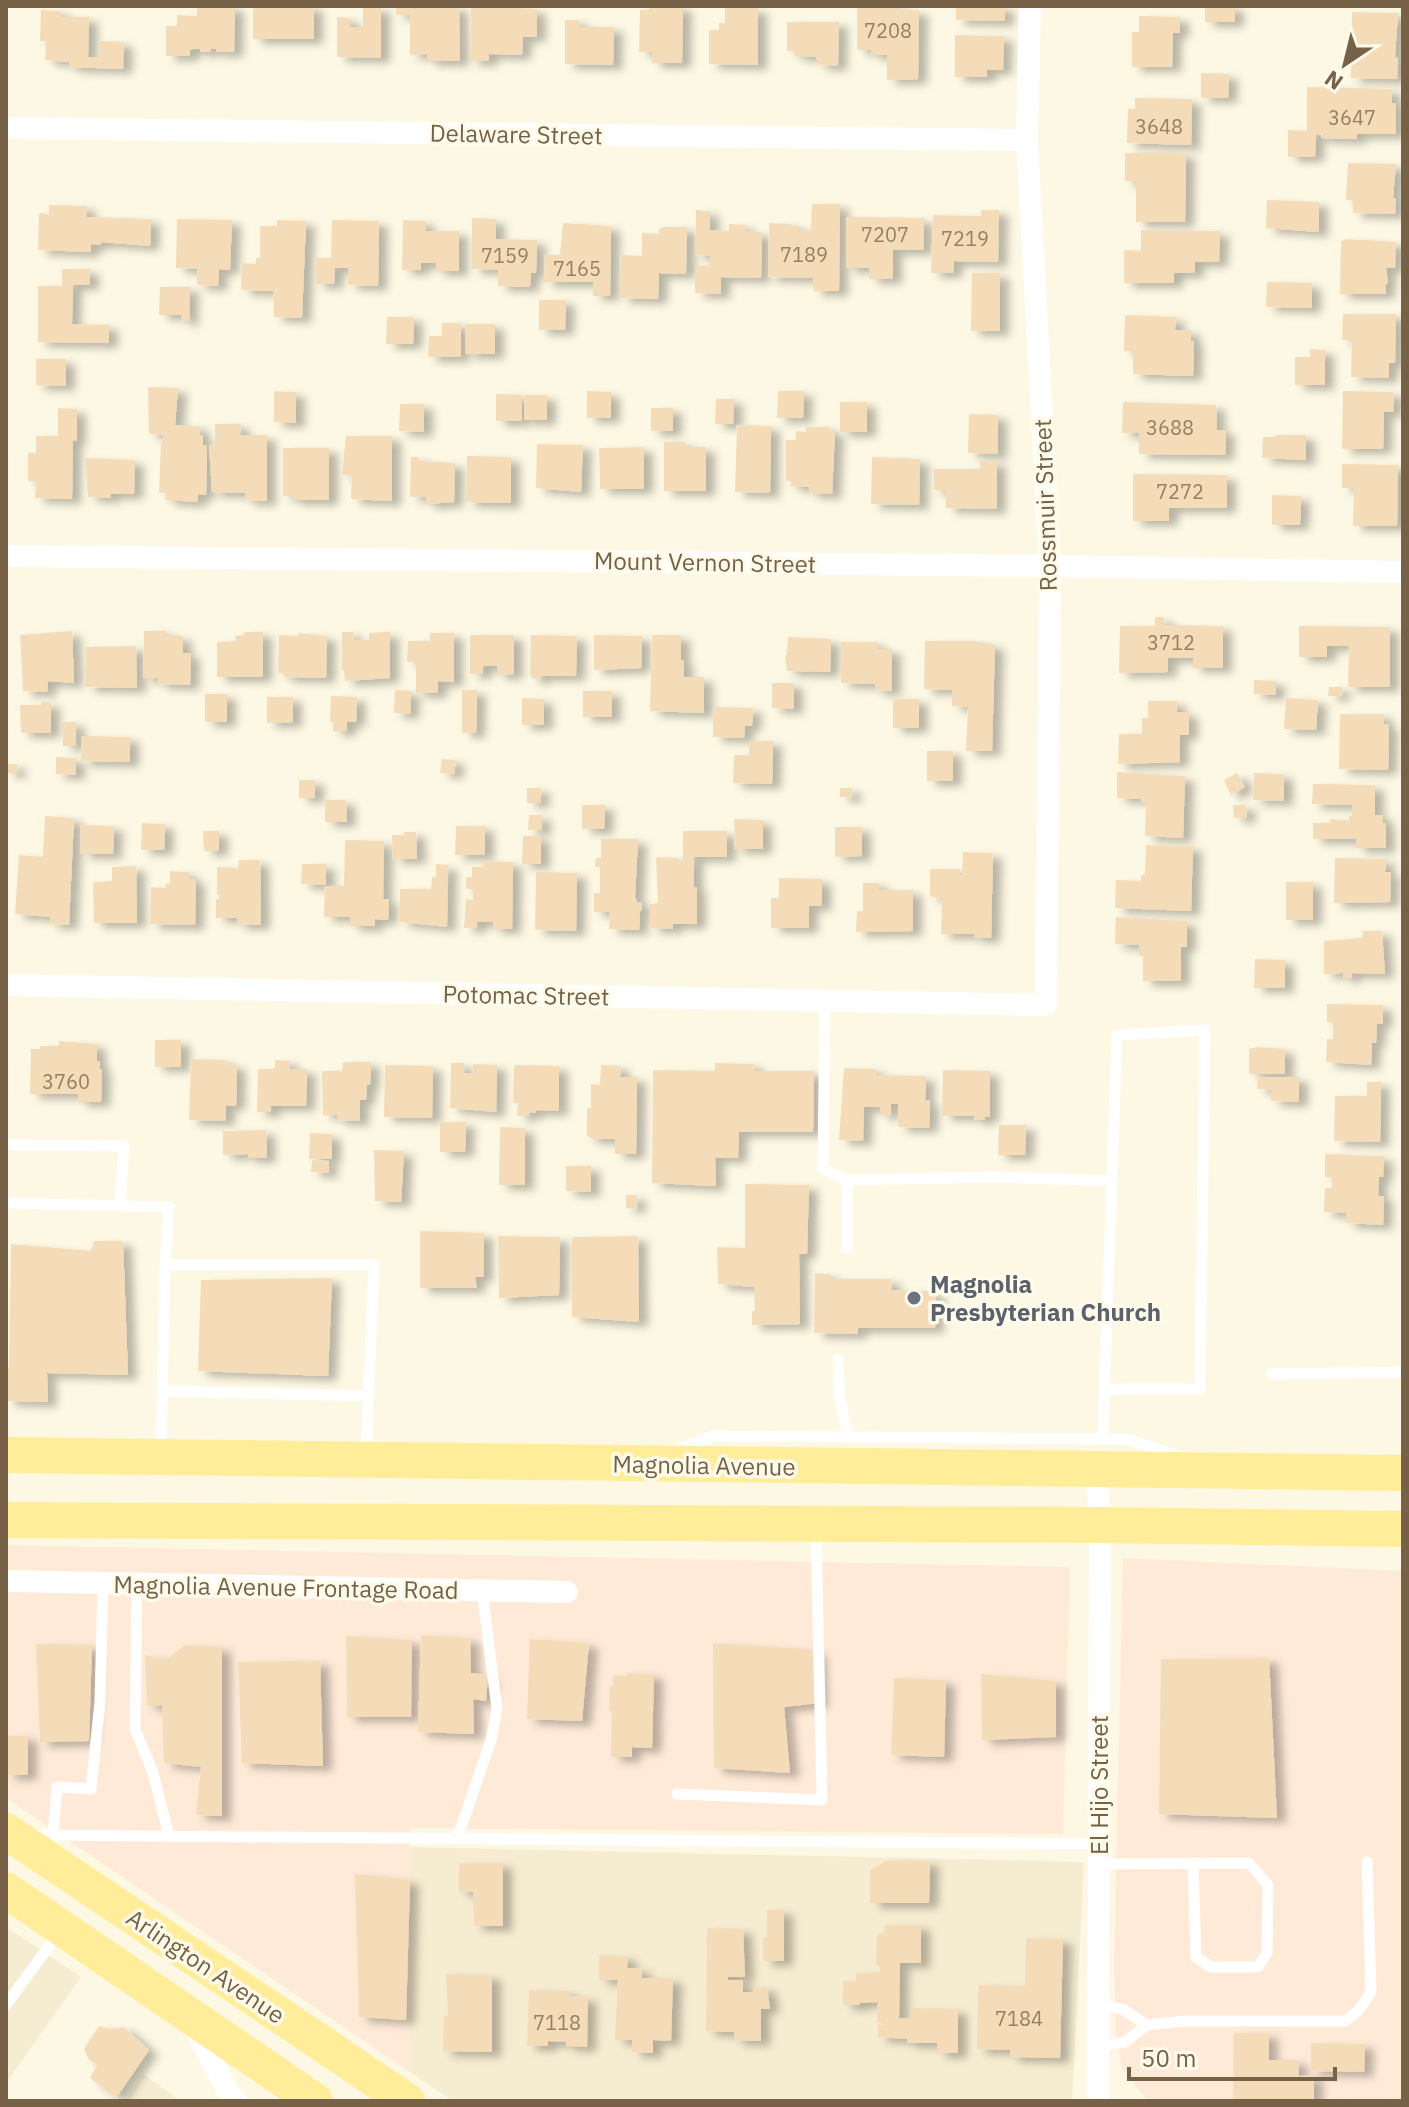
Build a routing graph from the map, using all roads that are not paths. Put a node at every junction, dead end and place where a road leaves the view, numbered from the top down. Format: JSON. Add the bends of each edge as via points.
{"nodes":[{"id":1,"x":1030,"y":6,"type":"edge"},
{"id":2,"x":6,"y":128,"type":"edge"},
{"id":3,"x":1027,"y":140,"type":"junction"},
{"id":4,"x":6,"y":556,"type":"edge"},
{"id":5,"x":1050,"y":566,"type":"junction"},
{"id":6,"x":1403,"y":572,"type":"edge"},
{"id":7,"x":6,"y":985,"type":"edge"},
{"id":8,"x":825,"y":1001,"type":"junction"},
{"id":9,"x":1046,"y":1005,"type":"joint"},
{"id":10,"x":6,"y":1145,"type":"edge"},
{"id":11,"x":847,"y":1180,"type":"junction"},
{"id":12,"x":1112,"y":1181,"type":"junction"},
{"id":13,"x":6,"y":1203,"type":"edge"},
{"id":14,"x":120,"y":1206,"type":"junction"},
{"id":15,"x":847,"y":1248,"type":"dead end"},
{"id":16,"x":165,"y":1265,"type":"junction"},
{"id":17,"x":838,"y":1359,"type":"dead end"},
{"id":18,"x":1403,"y":1372,"type":"edge"},
{"id":19,"x":1272,"y":1374,"type":"dead end"},
{"id":20,"x":1105,"y":1389,"type":"junction"},
{"id":21,"x":162,"y":1391,"type":"junction"},
{"id":22,"x":369,"y":1396,"type":"junction"},
{"id":23,"x":848,"y":1437,"type":"junction"},
{"id":24,"x":1100,"y":1454,"type":"junction"},
{"id":25,"x":6,"y":1455,"type":"edge"},
{"id":26,"x":161,"y":1457,"type":"junction"},
{"id":27,"x":366,"y":1460,"type":"junction"},
{"id":28,"x":641,"y":1464,"type":"junction"},
{"id":29,"x":1403,"y":1473,"type":"edge"},
{"id":30,"x":6,"y":1520,"type":"edge"},
{"id":31,"x":816,"y":1523,"type":"junction"},
{"id":32,"x":1100,"y":1525,"type":"junction"},
{"id":33,"x":1403,"y":1529,"type":"edge"},
{"id":34,"x":6,"y":1581,"type":"edge"},
{"id":35,"x":103,"y":1583,"type":"junction"},
{"id":36,"x":137,"y":1584,"type":"junction"},
{"id":37,"x":482,"y":1590,"type":"junction"},
{"id":38,"x":567,"y":1592,"type":"dead end"},
{"id":39,"x":677,"y":1794,"type":"dead end"},
{"id":40,"x":9,"y":1833,"type":"edge"},
{"id":41,"x":53,"y":1835,"type":"junction"},
{"id":42,"x":169,"y":1836,"type":"junction"},
{"id":43,"x":457,"y":1839,"type":"junction"},
{"id":44,"x":1099,"y":1854,"type":"junction"},
{"id":45,"x":1367,"y":1862,"type":"dead end"},
{"id":46,"x":1193,"y":1863,"type":"junction"},
{"id":47,"x":6,"y":1890,"type":"edge"},
{"id":48,"x":62,"y":1929,"type":"junction"},
{"id":49,"x":1099,"y":2004,"type":"junction"},
{"id":50,"x":6,"y":2005,"type":"edge"},
{"id":51,"x":188,"y":2014,"type":"junction"},
{"id":52,"x":1147,"y":2025,"type":"junction"},
{"id":53,"x":1099,"y":2046,"type":"junction"},
{"id":54,"x":236,"y":2101,"type":"edge"},
{"id":55,"x":315,"y":2101,"type":"edge"},
{"id":56,"x":407,"y":2101,"type":"edge"},
{"id":57,"x":1098,"y":2101,"type":"edge"}],
"edges":[{"from":1,"to":3,"type":"street","name":"Rossmuir Street"},
{"from":2,"to":3,"type":"street","name":"Delaware Street"},
{"from":3,"to":5,"type":"street","name":"Rossmuir Street"},
{"from":4,"to":5,"type":"street","name":"Mount Vernon Street"},
{"from":5,"to":6,"type":"street","name":"Mount Vernon Street"},
{"from":5,"to":9,"type":"street","name":"Rossmuir Street"},
{"from":7,"to":8,"type":"street","name":"Potomac Street"},
{"from":8,"to":9,"type":"street","name":"Potomac Street"},
{"from":8,"to":11,"type":"lane","via":[[823,1169]]},
{"from":10,"to":14,"type":"lane","via":[[124,1146]]},
{"from":11,"to":12,"type":"lane"},
{"from":11,"to":15,"type":"lane"},
{"from":12,"to":20,"type":"lane"},
{"from":12,"to":20,"type":"lane","via":[[1117,1035],[1205,1030],[1200,1389]]},
{"from":13,"to":14,"type":"lane"},
{"from":14,"to":16,"type":"lane","via":[[169,1207]]},
{"from":16,"to":21,"type":"lane"},
{"from":16,"to":22,"type":"lane","via":[[374,1265]]},
{"from":17,"to":23,"type":"lane"},
{"from":18,"to":19,"type":"lane"},
{"from":20,"to":24,"type":"lane"},
{"from":21,"to":22,"type":"lane"},
{"from":21,"to":26,"type":"lane"},
{"from":22,"to":27,"type":"lane"},
{"from":23,"to":24,"type":"lane"},
{"from":23,"to":28,"type":"lane","via":[[714,1436]]},
{"from":24,"to":28,"type":"main road","name":"Magnolia Avenue"},
{"from":24,"to":29,"type":"main road","name":"Magnolia Avenue","via":[[1222,1471]]},
{"from":24,"to":32,"type":"street","name":"El Hijo Street"},
{"from":25,"to":26,"type":"main road","name":"Magnolia Avenue"},
{"from":26,"to":27,"type":"main road","name":"Magnolia Avenue"},
{"from":27,"to":28,"type":"main road","name":"Magnolia Avenue"},
{"from":30,"to":31,"type":"main road"},
{"from":31,"to":32,"type":"main road"},
{"from":31,"to":39,"type":"lane","via":[[822,1800]]},
{"from":32,"to":33,"type":"main road"},
{"from":32,"to":44,"type":"street","name":"El Hijo Street"},
{"from":34,"to":35,"type":"street","name":"Magnolia Avenue Frontage Road"},
{"from":35,"to":36,"type":"street","name":"Magnolia Avenue Frontage Road"},
{"from":35,"to":41,"type":"lane","via":[[91,1789],[57,1787]]},
{"from":36,"to":37,"type":"street","name":"Magnolia Avenue Frontage Road"},
{"from":36,"to":42,"type":"lane","via":[[135,1729]]},
{"from":37,"to":38,"type":"street","name":"Magnolia Avenue Frontage Road"},
{"from":37,"to":43,"type":"lane","via":[[497,1709]]},
{"from":40,"to":41,"type":"lane"},
{"from":40,"to":56,"type":"main road","name":"Arlington Avenue"},
{"from":41,"to":42,"type":"lane"},
{"from":42,"to":43,"type":"lane"},
{"from":43,"to":44,"type":"lane"},
{"from":44,"to":46,"type":"lane"},
{"from":44,"to":49,"type":"street","name":"El Hijo Street"},
{"from":45,"to":52,"type":"lane","via":[[1371,1992],[1345,2021]]},
{"from":46,"to":46,"type":"lane","via":[[1249,1863],[1268,1885],[1267,1953],[1258,1967],[1211,1967],[1196,1958]]},
{"from":47,"to":48,"type":"main road","name":"Arlington Avenue"},
{"from":48,"to":50,"type":"lane"},
{"from":48,"to":51,"type":"main road","name":"Arlington Avenue"},
{"from":49,"to":52,"type":"lane","via":[[1122,2009]]},
{"from":49,"to":53,"type":"street","name":"El Hijo Street"},
{"from":51,"to":54,"type":"street"},
{"from":51,"to":55,"type":"main road","name":"Arlington Avenue"},
{"from":52,"to":53,"type":"lane","via":[[1125,2042]]},
{"from":53,"to":57,"type":"street","name":"El Hijo Street"}]}
